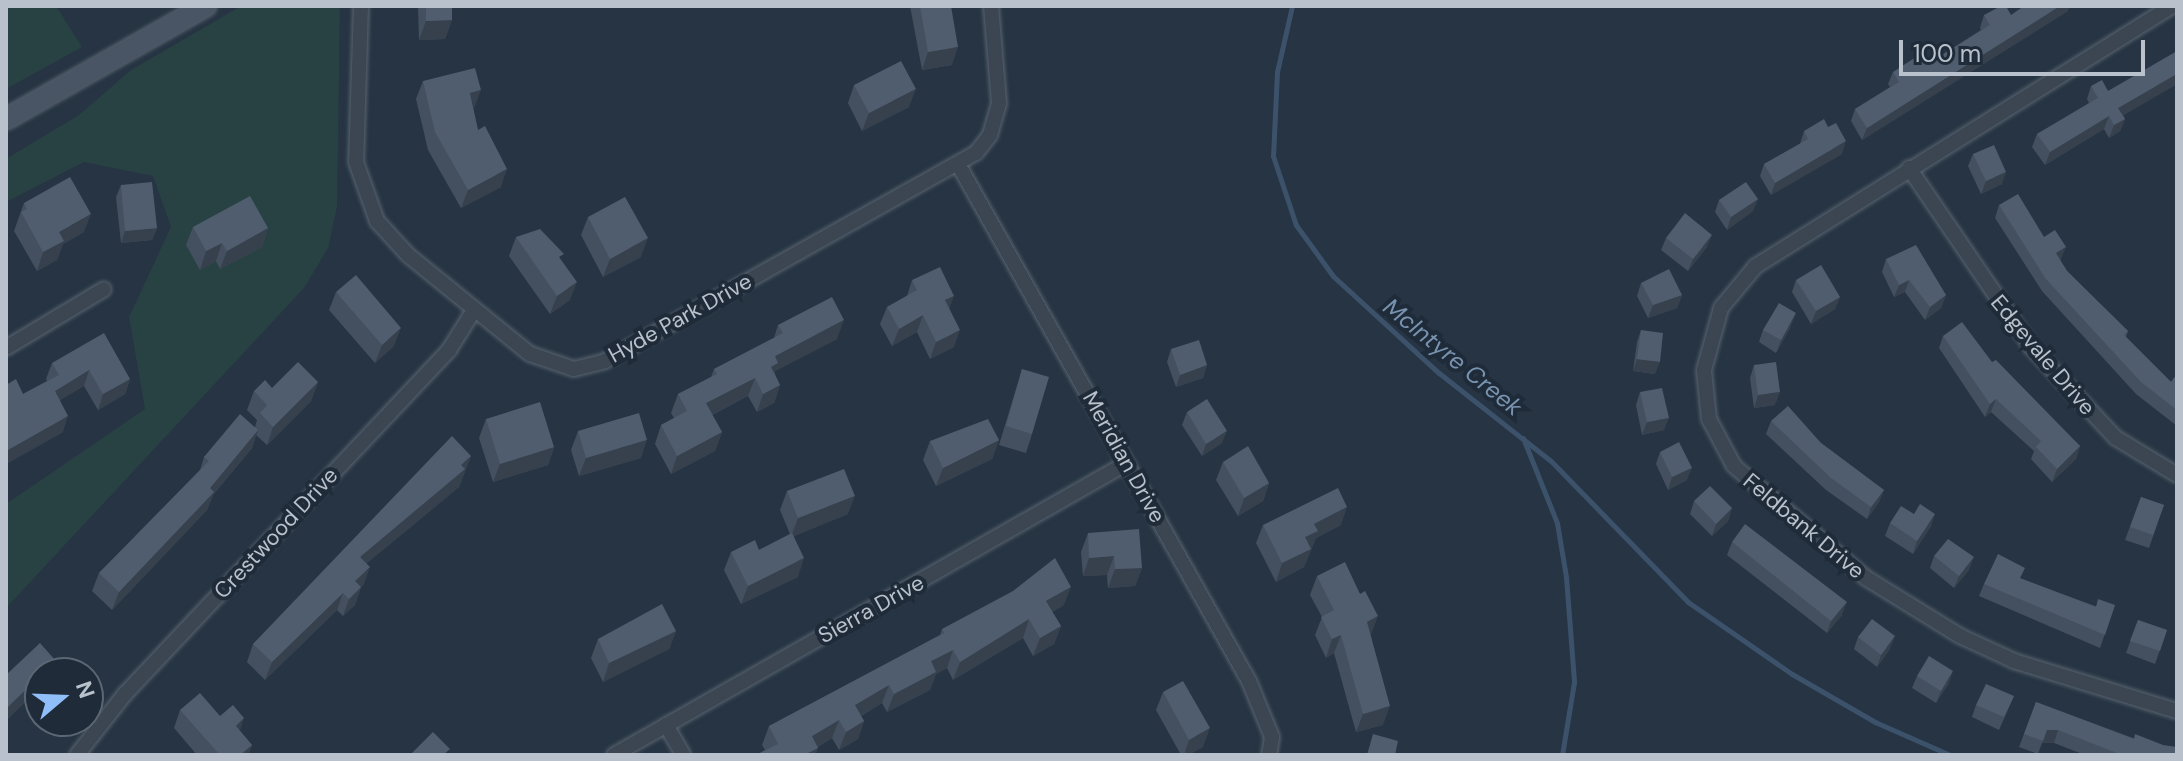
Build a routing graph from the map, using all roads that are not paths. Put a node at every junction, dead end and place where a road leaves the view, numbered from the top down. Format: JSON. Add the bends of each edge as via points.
{"nodes":[{"id":1,"x":206,"y":6,"type":"edge"},
{"id":2,"x":361,"y":6,"type":"edge"},
{"id":3,"x":991,"y":6,"type":"edge"},
{"id":4,"x":2172,"y":6,"type":"edge"},
{"id":5,"x":6,"y":119,"type":"edge"},
{"id":6,"x":958,"y":164,"type":"junction"},
{"id":7,"x":1909,"y":168,"type":"junction"},
{"id":8,"x":104,"y":289,"type":"dead end"},
{"id":9,"x":474,"y":310,"type":"junction"},
{"id":10,"x":6,"y":348,"type":"edge"},
{"id":11,"x":1127,"y":463,"type":"junction"},
{"id":12,"x":2177,"y":475,"type":"edge"},
{"id":13,"x":2177,"y":711,"type":"edge"},
{"id":14,"x":666,"y":725,"type":"junction"},
{"id":15,"x":77,"y":755,"type":"edge"},
{"id":16,"x":614,"y":755,"type":"edge"},
{"id":17,"x":683,"y":755,"type":"edge"},
{"id":18,"x":1269,"y":755,"type":"edge"}],
"edges":[{"from":1,"to":5,"type":"main road"},
{"from":2,"to":9,"type":"street","name":"Hyde Park Drive","via":[[354,125],[363,193],[390,238]]},
{"from":3,"to":6,"type":"street","name":"Hyde Park Drive","via":[[1000,82],[996,118],[981,148]]},
{"from":4,"to":7,"type":"street","name":"Feldbank Drive"},
{"from":6,"to":9,"type":"street","name":"Hyde Park Drive","via":[[586,367],[547,364]]},
{"from":6,"to":11,"type":"street","name":"Meridian Drive"},
{"from":7,"to":12,"type":"street","name":"Edgevale Drive","via":[[2031,347],[2116,438]]},
{"from":7,"to":13,"type":"street","name":"Feldbank Drive","via":[[1777,251],[1737,284],[1721,308],[1706,349],[1705,398],[1716,438],[1756,488],[1905,605],[2014,661]]},
{"from":8,"to":10,"type":"street"},
{"from":9,"to":15,"type":"street","name":"Crestwood Drive","via":[[449,350],[125,694]]},
{"from":11,"to":14,"type":"street","name":"Sierra Drive"},
{"from":11,"to":18,"type":"street","name":"Meridian Drive","via":[[1260,705],[1272,737]]},
{"from":14,"to":16,"type":"street","name":"Sierra Drive"},
{"from":14,"to":17,"type":"street"}]}
